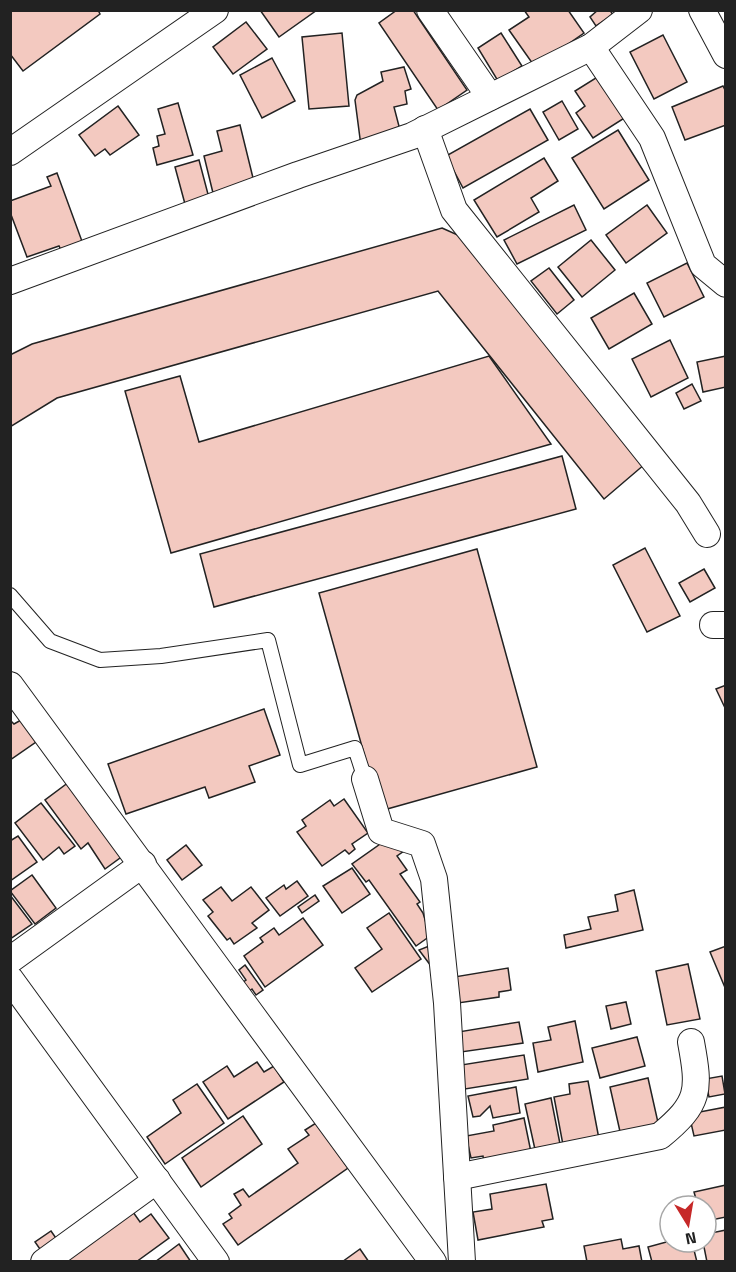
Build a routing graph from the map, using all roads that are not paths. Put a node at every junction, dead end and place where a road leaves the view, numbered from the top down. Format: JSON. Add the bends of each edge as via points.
{"nodes":[{"id":1,"x":215,"y":10,"type":"edge"},
{"id":2,"x":430,"y":10,"type":"edge"},
{"id":3,"x":639,"y":10,"type":"edge"},
{"id":4,"x":702,"y":10,"type":"edge"},
{"id":5,"x":591,"y":47,"type":"junction"},
{"id":6,"x":726,"y":55,"type":"edge"},
{"id":7,"x":490,"y":97,"type":"junction"},
{"id":8,"x":425,"y":129,"type":"junction"},
{"id":9,"x":10,"y":152,"type":"edge"},
{"id":10,"x":10,"y":281,"type":"edge"},
{"id":11,"x":726,"y":284,"type":"edge"},
{"id":12,"x":707,"y":534,"type":"dead end"},
{"id":13,"x":10,"y":595,"type":"edge"},
{"id":14,"x":10,"y":685,"type":"edge"},
{"id":15,"x":365,"y":779,"type":"joint"},
{"id":16,"x":143,"y":864,"type":"junction"},
{"id":17,"x":10,"y":960,"type":"edge"},
{"id":18,"x":10,"y":979,"type":"edge"},
{"id":19,"x":692,"y":1042,"type":"dead end"},
{"id":20,"x":457,"y":1177,"type":"junction"},
{"id":21,"x":156,"y":1180,"type":"junction"},
{"id":22,"x":44,"y":1262,"type":"edge"},
{"id":23,"x":216,"y":1262,"type":"edge"},
{"id":24,"x":433,"y":1262,"type":"edge"},
{"id":25,"x":462,"y":1262,"type":"edge"}],
"edges":[{"from":1,"to":9,"type":"street"},
{"from":2,"to":7,"type":"street"},
{"from":3,"to":5,"type":"street"},
{"from":4,"to":6,"type":"street"},
{"from":5,"to":7,"type":"street"},
{"from":5,"to":11,"type":"street","via":[[652,138],[703,265]]},
{"from":7,"to":8,"type":"street"},
{"from":8,"to":10,"type":"street"},
{"from":8,"to":12,"type":"street","via":[[454,210],[688,502]]},
{"from":13,"to":15,"type":"lane","via":[[50,641],[100,660],[161,657],[268,640],[300,765],[355,748]]},
{"from":14,"to":16,"type":"street"},
{"from":15,"to":20,"type":"street","via":[[381,831],[422,844],[435,879]]},
{"from":16,"to":17,"type":"street"},
{"from":16,"to":24,"type":"street"},
{"from":18,"to":21,"type":"street"},
{"from":19,"to":20,"type":"street","via":[[697,1076],[693,1102],[660,1136]]},
{"from":20,"to":25,"type":"street"},
{"from":21,"to":22,"type":"street"},
{"from":21,"to":23,"type":"street"}]}
